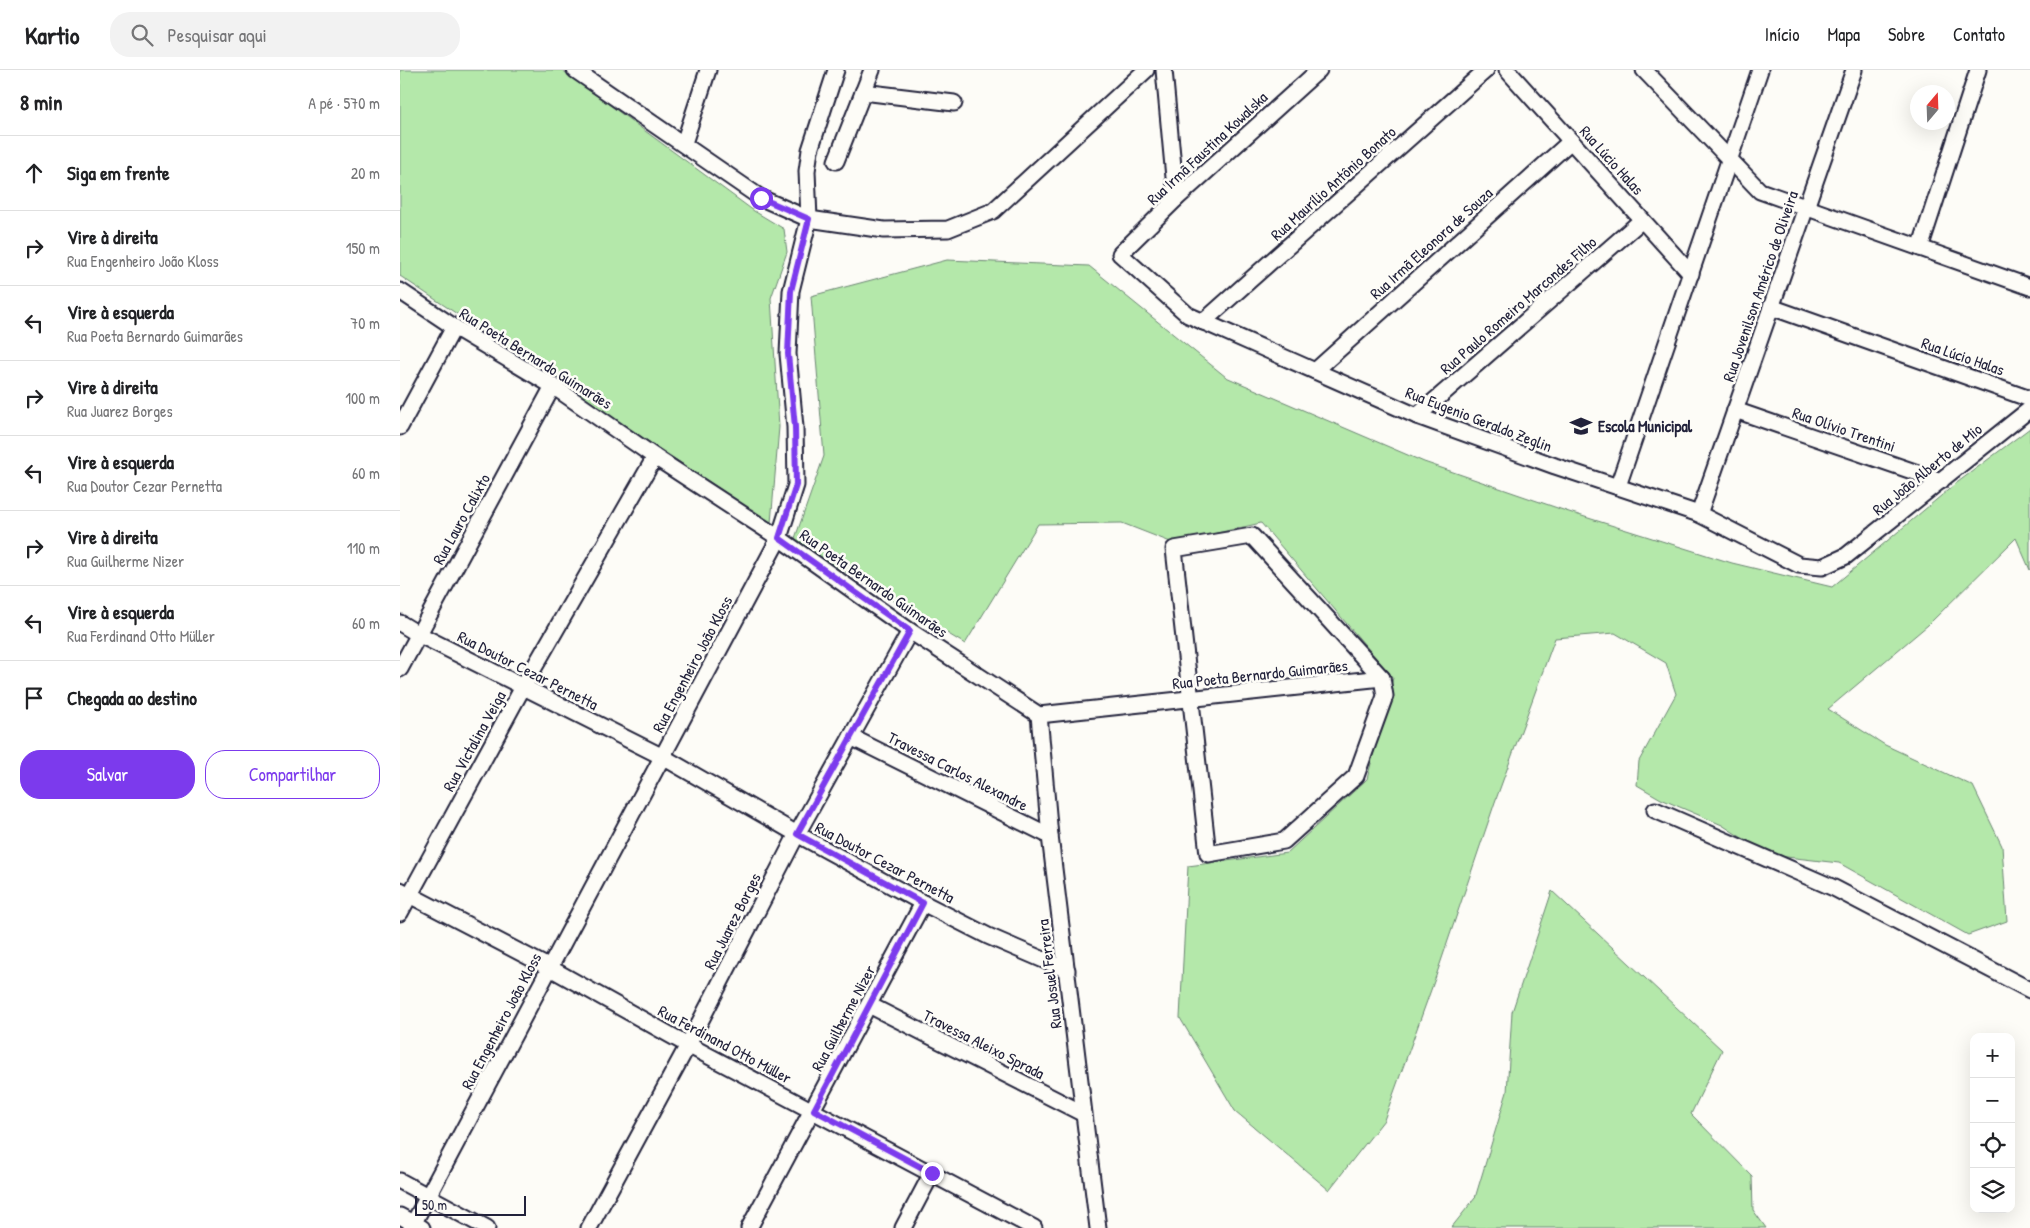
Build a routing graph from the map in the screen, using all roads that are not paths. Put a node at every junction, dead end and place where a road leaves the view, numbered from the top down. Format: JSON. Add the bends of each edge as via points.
{"nodes":[{"id":1,"x":708,"y":70,"type":"edge"},
{"id":2,"x":836,"y":70,"type":"edge"},
{"id":3,"x":872,"y":70,"type":"edge"},
{"id":4,"x":1146,"y":70,"type":"edge"},
{"id":5,"x":1164,"y":70,"type":"edge"},
{"id":6,"x":1319,"y":70,"type":"edge"},
{"id":7,"x":1486,"y":70,"type":"edge"},
{"id":8,"x":1507,"y":70,"type":"edge"},
{"id":9,"x":1644,"y":70,"type":"edge"},
{"id":10,"x":1760,"y":70,"type":"edge"},
{"id":11,"x":1854,"y":70,"type":"edge"},
{"id":12,"x":1978,"y":70,"type":"edge"},
{"id":13,"x":579,"y":71,"type":"edge"},
{"id":14,"x":863,"y":92,"type":"junction"},
{"id":15,"x":954,"y":104,"type":"dead end"},
{"id":16,"x":1571,"y":141,"type":"junction"},
{"id":17,"x":684,"y":144,"type":"junction"},
{"id":18,"x":1730,"y":160,"type":"junction"},
{"id":19,"x":836,"y":161,"type":"dead end"},
{"id":20,"x":1176,"y":199,"type":"junction"},
{"id":21,"x":1806,"y":208,"type":"junction"},
{"id":22,"x":809,"y":219,"type":"junction"},
{"id":23,"x":1642,"y":220,"type":"junction"},
{"id":24,"x":1920,"y":248,"type":"junction"},
{"id":25,"x":1120,"y":254,"type":"joint"},
{"id":26,"x":1691,"y":274,"type":"junction"},
{"id":27,"x":2030,"y":287,"type":"edge"},
{"id":28,"x":400,"y":291,"type":"edge"},
{"id":29,"x":1771,"y":307,"type":"junction"},
{"id":30,"x":1203,"y":322,"type":"junction"},
{"id":31,"x":454,"y":327,"type":"junction"},
{"id":32,"x":1315,"y":371,"type":"junction"},
{"id":33,"x":553,"y":386,"type":"junction"},
{"id":34,"x":2030,"y":399,"type":"edge"},
{"id":35,"x":2030,"y":409,"type":"edge"},
{"id":36,"x":1735,"y":410,"type":"junction"},
{"id":37,"x":1417,"y":416,"type":"junction"},
{"id":38,"x":400,"y":427,"type":"edge"},
{"id":39,"x":655,"y":457,"type":"junction"},
{"id":40,"x":1940,"y":480,"type":"junction"},
{"id":41,"x":1618,"y":486,"type":"junction"},
{"id":42,"x":1699,"y":514,"type":"junction"},
{"id":43,"x":779,"y":538,"type":"junction"},
{"id":44,"x":1846,"y":556,"type":"joint"},
{"id":45,"x":400,"y":623,"type":"edge"},
{"id":46,"x":910,"y":631,"type":"junction"},
{"id":47,"x":418,"y":634,"type":"junction"},
{"id":48,"x":400,"y":669,"type":"edge"},
{"id":49,"x":1382,"y":678,"type":"junction"},
{"id":50,"x":523,"y":687,"type":"junction"},
{"id":51,"x":1190,"y":700,"type":"junction"},
{"id":52,"x":1039,"y":715,"type":"junction"},
{"id":53,"x":851,"y":736,"type":"junction"},
{"id":54,"x":663,"y":757,"type":"junction"},
{"id":55,"x":1654,"y":810,"type":"dead end"},
{"id":56,"x":797,"y":834,"type":"junction"},
{"id":57,"x":1050,"y":836,"type":"junction"},
{"id":58,"x":405,"y":893,"type":"edge"},
{"id":59,"x":923,"y":903,"type":"junction"},
{"id":60,"x":400,"y":913,"type":"edge"},
{"id":61,"x":550,"y":968,"type":"junction"},
{"id":62,"x":1067,"y":970,"type":"junction"},
{"id":63,"x":2030,"y":990,"type":"edge"},
{"id":64,"x":869,"y":1005,"type":"junction"},
{"id":65,"x":688,"y":1045,"type":"junction"},
{"id":66,"x":814,"y":1110,"type":"junction"},
{"id":67,"x":1082,"y":1113,"type":"junction"},
{"id":68,"x":932,"y":1173,"type":"junction"},
{"id":69,"x":400,"y":1182,"type":"edge"},
{"id":70,"x":428,"y":1196,"type":"junction"},
{"id":71,"x":400,"y":1216,"type":"edge"},
{"id":72,"x":416,"y":1227,"type":"edge"},
{"id":73,"x":487,"y":1228,"type":"edge"},
{"id":74,"x":589,"y":1228,"type":"edge"},
{"id":75,"x":749,"y":1228,"type":"edge"},
{"id":76,"x":903,"y":1228,"type":"edge"},
{"id":77,"x":1034,"y":1228,"type":"edge"},
{"id":78,"x":1098,"y":1228,"type":"edge"}],
"edges":[{"from":1,"to":17,"type":"street"},
{"from":2,"to":22,"type":"street","name":"Rua Engenheiro João Kloss","via":[[810,150],[807,171]]},
{"from":3,"to":14,"type":"street"},
{"from":4,"to":22,"type":"street","via":[[993,211],[948,229],[884,230]]},
{"from":5,"to":20,"type":"street"},
{"from":6,"to":20,"type":"street","name":"Rua Irmã Faustina Kowalska"},
{"from":7,"to":30,"type":"street","name":"Rua Maurílio Antônio Bonato"},
{"from":8,"to":16,"type":"street","name":"Rua Lúcio Halas"},
{"from":9,"to":18,"type":"street"},
{"from":10,"to":18,"type":"street"},
{"from":11,"to":21,"type":"street","name":"Rua Jovenilson Américo de Oliveira"},
{"from":12,"to":24,"type":"street"},
{"from":13,"to":17,"type":"street"},
{"from":14,"to":15,"type":"street"},
{"from":14,"to":19,"type":"street"},
{"from":16,"to":23,"type":"street","name":"Rua Lúcio Halas"},
{"from":16,"to":32,"type":"street","name":"Rua Irmã Eleonora de Souza"},
{"from":17,"to":22,"type":"street","via":[[761,198]]},
{"from":18,"to":21,"type":"street","via":[[1760,191]]},
{"from":18,"to":26,"type":"street"},
{"from":20,"to":25,"type":"street","name":"Rua Irmã Faustina Kowalska"},
{"from":21,"to":24,"type":"street"},
{"from":21,"to":29,"type":"street","name":"Rua Jovenilson Américo de Oliveira"},
{"from":22,"to":43,"type":"street","name":"Rua Engenheiro João Kloss","via":[[791,291],[788,354],[795,427],[796,485]]},
{"from":23,"to":26,"type":"street","name":"Rua Lúcio Halas"},
{"from":23,"to":37,"type":"street","name":"Rua Paulo Romeiro Marcondes Filho"},
{"from":24,"to":27,"type":"street"},
{"from":25,"to":30,"type":"street","name":"Rua Eugenio Geraldo Zeglin","via":[[1188,315]]},
{"from":26,"to":41,"type":"street"},
{"from":28,"to":31,"type":"street","name":"Rua Poeta Bernardo Guimarães"},
{"from":29,"to":34,"type":"street","name":"Rua Lúcio Halas"},
{"from":29,"to":36,"type":"street","name":"Rua Jovenilson Américo de Oliveira"},
{"from":30,"to":32,"type":"street","name":"Rua Eugenio Geraldo Zeglin"},
{"from":31,"to":33,"type":"street","name":"Rua Poeta Bernardo Guimarães"},
{"from":31,"to":38,"type":"street"},
{"from":32,"to":37,"type":"street","name":"Rua Eugenio Geraldo Zeglin"},
{"from":33,"to":39,"type":"street","name":"Rua Poeta Bernardo Guimarães"},
{"from":33,"to":47,"type":"street","name":"Rua Lauro Calixto"},
{"from":35,"to":40,"type":"street","name":"Rua João Alberto de Mio"},
{"from":36,"to":40,"type":"street","name":"Rua Olívio Trentini"},
{"from":36,"to":42,"type":"street","name":"Rua Jovenilson Américo de Oliveira"},
{"from":37,"to":41,"type":"street","name":"Rua Eugenio Geraldo Zeglin"},
{"from":39,"to":43,"type":"street","name":"Rua Poeta Bernardo Guimarães"},
{"from":39,"to":50,"type":"street","name":"Rua Victalina Veiga"},
{"from":40,"to":44,"type":"street","name":"Rua João Alberto de Mio"},
{"from":41,"to":42,"type":"street","name":"Rua Eugenio Geraldo Zeglin"},
{"from":42,"to":44,"type":"street","name":"Rua Eugenio Geraldo Zeglin","via":[[1800,565],[1822,567]]},
{"from":43,"to":46,"type":"street","name":"Rua Poeta Bernardo Guimarães"},
{"from":43,"to":54,"type":"street","name":"Rua Engenheiro João Kloss"},
{"from":45,"to":47,"type":"street","name":"Rua Doutor Cezar Pernetta"},
{"from":46,"to":52,"type":"street","name":"Rua Poeta Bernardo Guimarães"},
{"from":46,"to":53,"type":"street","name":"Rua Juarez Borges"},
{"from":47,"to":48,"type":"street","name":"Rua Lauro Calixto"},
{"from":47,"to":50,"type":"street","name":"Rua Doutor Cezar Pernetta"},
{"from":49,"to":51,"type":"street","name":"Rua Poeta Bernardo Guimarães"},
{"from":49,"to":51,"type":"street","via":[[1252,536],[1174,549]]},
{"from":49,"to":51,"type":"street","via":[[1384,696],[1356,776],[1284,841],[1208,854]]},
{"from":50,"to":54,"type":"street","name":"Rua Doutor Cezar Pernetta"},
{"from":50,"to":58,"type":"street","name":"Rua Victalina Veiga"},
{"from":51,"to":52,"type":"street","name":"Rua Poeta Bernardo Guimarães"},
{"from":52,"to":57,"type":"street","name":"Rua Josuel Ferreira"},
{"from":53,"to":56,"type":"street","name":"Rua Juarez Borges"},
{"from":53,"to":57,"type":"street","name":"Travessa Carlos Alexandre"},
{"from":54,"to":56,"type":"street","name":"Rua Doutor Cezar Pernetta"},
{"from":54,"to":61,"type":"street","name":"Rua Engenheiro João Kloss"},
{"from":55,"to":63,"type":"street","via":[[1834,888]]},
{"from":56,"to":59,"type":"street","name":"Rua Doutor Cezar Pernetta"},
{"from":56,"to":65,"type":"street","name":"Rua Juarez Borges"},
{"from":57,"to":62,"type":"street","name":"Rua Josuel Ferreira"},
{"from":58,"to":60,"type":"street","name":"Rua Victalina Veiga"},
{"from":58,"to":61,"type":"street","name":"Rua Ferdinand Otto Müller"},
{"from":59,"to":62,"type":"street","name":"Rua Doutor Cezar Pernetta"},
{"from":59,"to":64,"type":"street","name":"Rua Guilherme Nizer"},
{"from":61,"to":65,"type":"street","name":"Rua Ferdinand Otto Müller"},
{"from":61,"to":70,"type":"street","name":"Rua Engenheiro João Kloss"},
{"from":62,"to":67,"type":"street","name":"Rua Josuel Ferreira"},
{"from":64,"to":66,"type":"street","name":"Rua Guilherme Nizer"},
{"from":64,"to":67,"type":"street","name":"Travessa Aleixo Sprada"},
{"from":65,"to":66,"type":"street","name":"Rua Ferdinand Otto Müller"},
{"from":65,"to":74,"type":"street","name":"Rua Juarez Borges"},
{"from":66,"to":68,"type":"street","name":"Rua Ferdinand Otto Müller"},
{"from":66,"to":75,"type":"street","name":"Rua Guilherme Nizer"},
{"from":67,"to":78,"type":"street","name":"Rua Josuel Ferreira"},
{"from":68,"to":76,"type":"street"},
{"from":68,"to":77,"type":"street","name":"Rua Ferdinand Otto Müller"},
{"from":69,"to":70,"type":"street"},
{"from":70,"to":72,"type":"street","name":"Rua Engenheiro João Kloss"},
{"from":70,"to":73,"type":"street"},
{"from":71,"to":72,"type":"street"}]}
